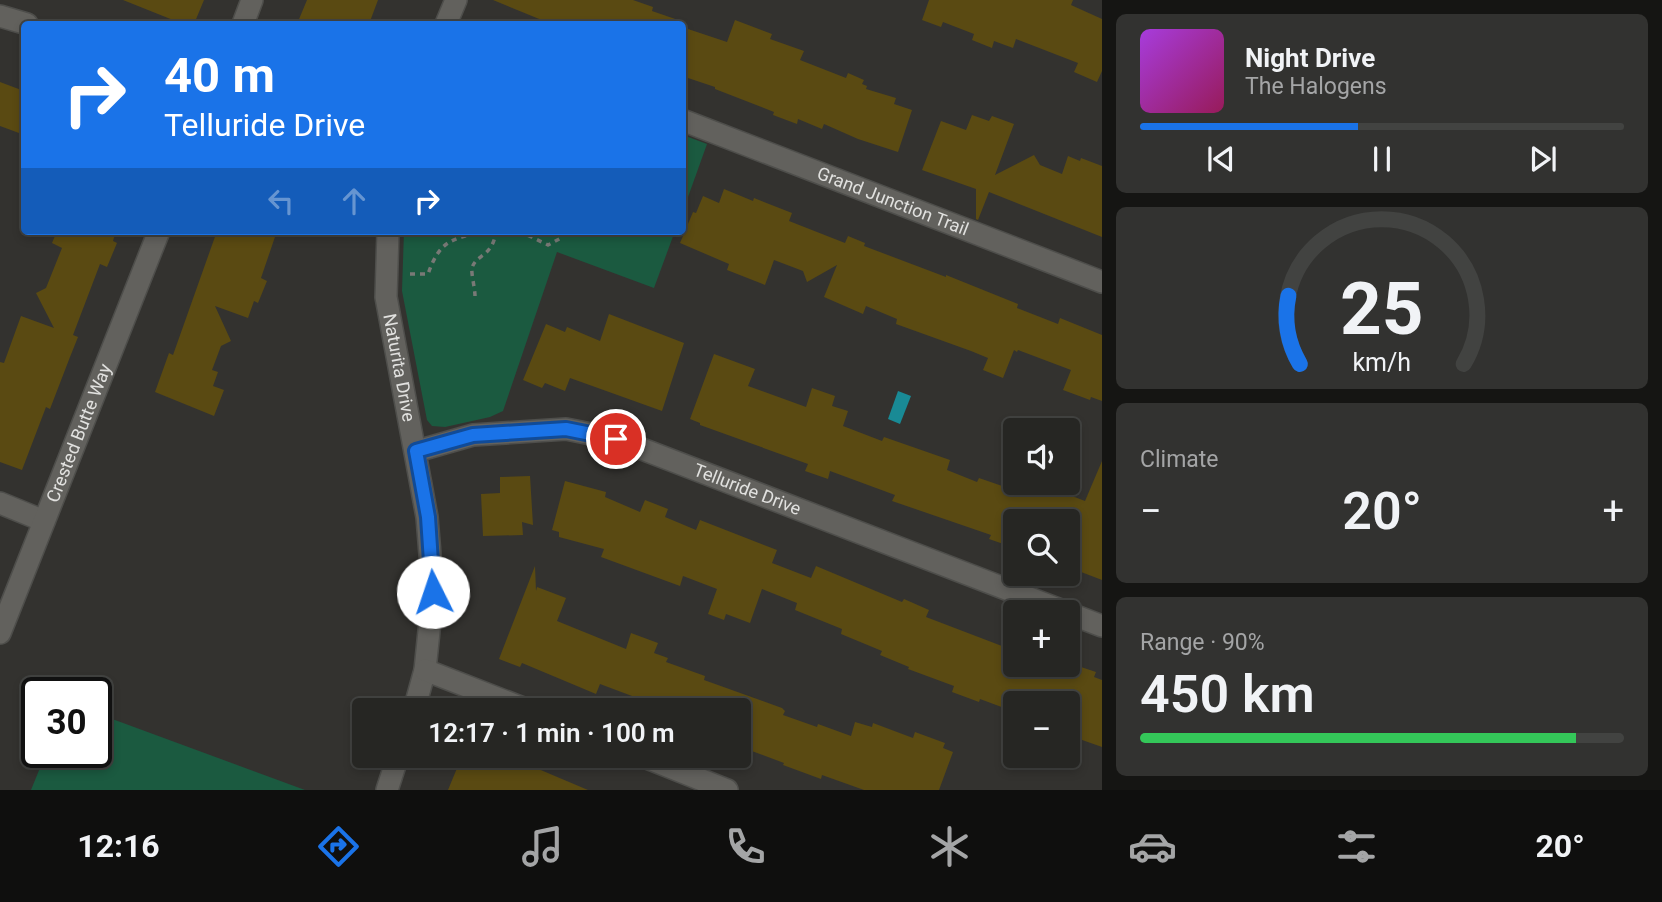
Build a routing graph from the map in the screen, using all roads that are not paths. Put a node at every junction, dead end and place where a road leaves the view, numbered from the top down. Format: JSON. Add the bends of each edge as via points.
{"nodes":[{"id":1,"x":253,"y":0,"type":"edge"},
{"id":2,"x":456,"y":0,"type":"edge"},
{"id":3,"x":0,"y":16,"type":"edge"},
{"id":4,"x":244,"y":21,"type":"edge"},
{"id":5,"x":447,"y":21,"type":"edge"},
{"id":6,"x":21,"y":22,"type":"edge"},
{"id":7,"x":686,"y":123,"type":"edge"},
{"id":8,"x":157,"y":235,"type":"edge"},
{"id":9,"x":388,"y":235,"type":"edge"},
{"id":10,"x":1102,"y":282,"type":"edge"},
{"id":11,"x":416,"y":451,"type":"junction"},
{"id":12,"x":0,"y":503,"type":"edge"},
{"id":13,"x":44,"y":521,"type":"junction"},
{"id":14,"x":1033,"y":600,"type":"edge"},
{"id":15,"x":1080,"y":618,"type":"edge"},
{"id":16,"x":1102,"y":626,"type":"edge"},
{"id":17,"x":0,"y":633,"type":"edge"},
{"id":18,"x":425,"y":670,"type":"junction"},
{"id":19,"x":417,"y":698,"type":"edge"},
{"id":20,"x":497,"y":698,"type":"edge"},
{"id":21,"x":394,"y":768,"type":"edge"},
{"id":22,"x":672,"y":768,"type":"edge"},
{"id":23,"x":387,"y":790,"type":"edge"},
{"id":24,"x":727,"y":790,"type":"edge"}],
"edges":[{"from":1,"to":4,"type":"street"},
{"from":2,"to":5,"type":"street"},
{"from":3,"to":6,"type":"street"},
{"from":7,"to":10,"type":"street","name":"Grand Junction Trail"},
{"from":8,"to":13,"type":"street","name":"Crested Butte Way"},
{"from":9,"to":11,"type":"street","name":"Naturita Drive","via":[[386,297]]},
{"from":11,"to":14,"type":"street","name":"Telluride Drive","via":[[473,435],[566,429],[616,439]]},
{"from":11,"to":18,"type":"street","name":"Naturita Drive","via":[[428,517],[433,592]]},
{"from":12,"to":13,"type":"street"},
{"from":13,"to":17,"type":"street","name":"Crested Butte Way"},
{"from":15,"to":16,"type":"street","name":"Telluride Drive"},
{"from":18,"to":19,"type":"street","name":"Naturita Drive"},
{"from":18,"to":20,"type":"street"},
{"from":21,"to":23,"type":"street"},
{"from":22,"to":24,"type":"street"}]}
